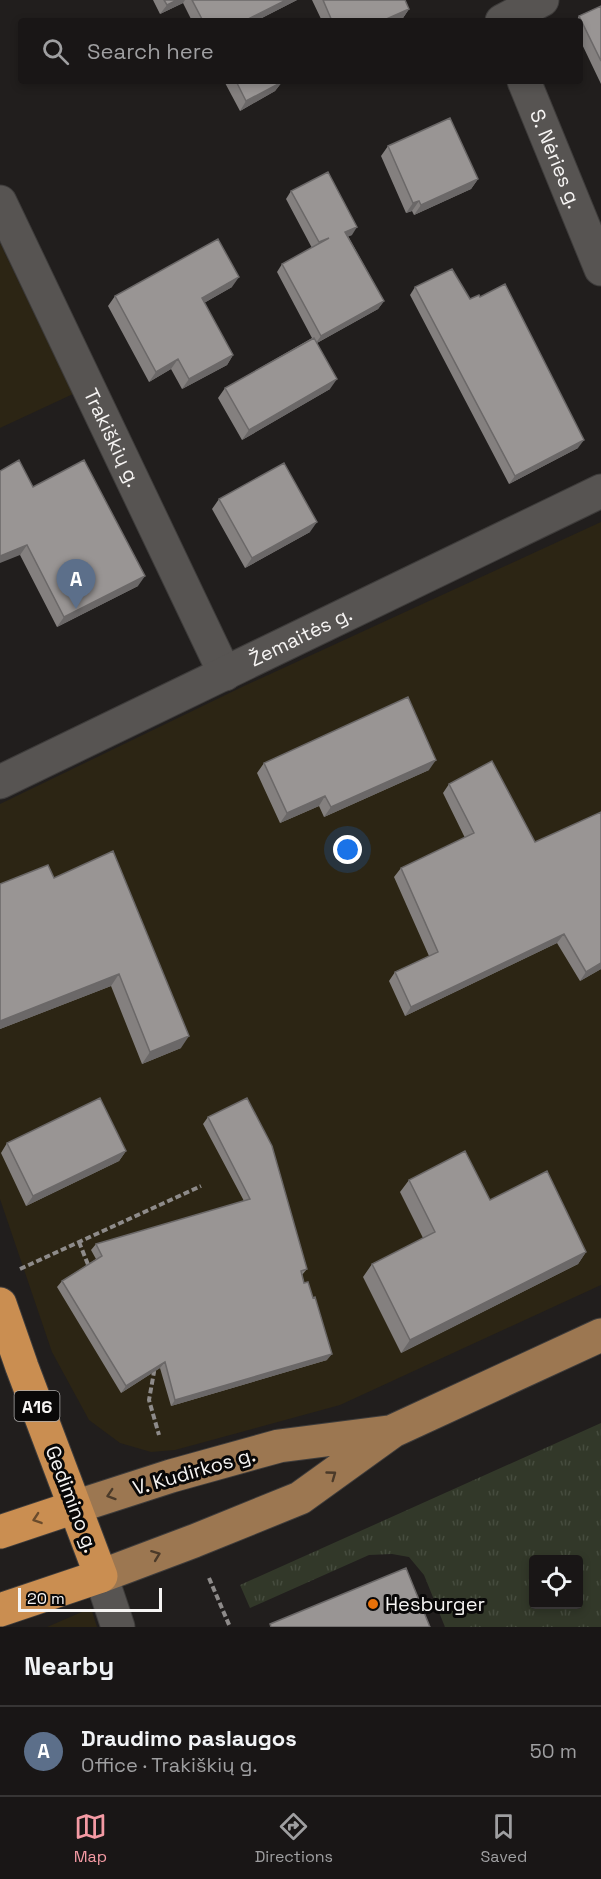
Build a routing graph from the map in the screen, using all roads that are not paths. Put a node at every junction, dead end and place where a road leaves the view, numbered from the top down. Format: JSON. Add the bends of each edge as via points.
{"nodes":[{"id":1,"x":490,"y":0,"type":"edge"},
{"id":2,"x":542,"y":0,"type":"edge"},
{"id":3,"x":499,"y":18,"type":"edge"},
{"id":4,"x":506,"y":18,"type":"edge"},
{"id":5,"x":525,"y":84,"type":"edge"},
{"id":6,"x":0,"y":202,"type":"edge"},
{"id":7,"x":601,"y":269,"type":"edge"},
{"id":8,"x":601,"y":491,"type":"edge"},
{"id":9,"x":225,"y":674,"type":"junction"},
{"id":10,"x":0,"y":782,"type":"edge"},
{"id":11,"x":0,"y":1304,"type":"edge"},
{"id":12,"x":601,"y":1335,"type":"edge"},
{"id":13,"x":393,"y":1431,"type":"junction"},
{"id":14,"x":75,"y":1507,"type":"junction"},
{"id":15,"x":0,"y":1532,"type":"edge"},
{"id":16,"x":101,"y":1576,"type":"junction"},
{"id":17,"x":0,"y":1610,"type":"edge"},
{"id":18,"x":118,"y":1627,"type":"edge"}],
"edges":[{"from":1,"to":3,"type":"street"},
{"from":2,"to":4,"type":"street"},
{"from":5,"to":7,"type":"street","name":"S. Nėries g."},
{"from":6,"to":9,"type":"street","name":"Trakiškių g."},
{"from":8,"to":9,"type":"street","name":"Žemaitės g."},
{"from":9,"to":10,"type":"street","name":"Žemaitės g."},
{"from":11,"to":14,"type":"highway","name":"Gedimino g.","number":"A16"},
{"from":12,"to":13,"type":"main road","name":"V. Kudirkos g."},
{"from":13,"to":14,"type":"main road","name":"V. Kudirkos g.","one_way":true,"via":[[279,1446]]},
{"from":16,"to":13,"type":"main road","name":"V. Kudirkos g.","one_way":true,"via":[[300,1498]]},
{"from":14,"to":15,"type":"highway","name":"V. Kudirkos g.","one_way":true},
{"from":14,"to":16,"type":"highway","name":"Gedimino g.","number":"A16"},
{"from":16,"to":17,"type":"highway"},
{"from":16,"to":18,"type":"street","name":"Gedimino g."}]}
